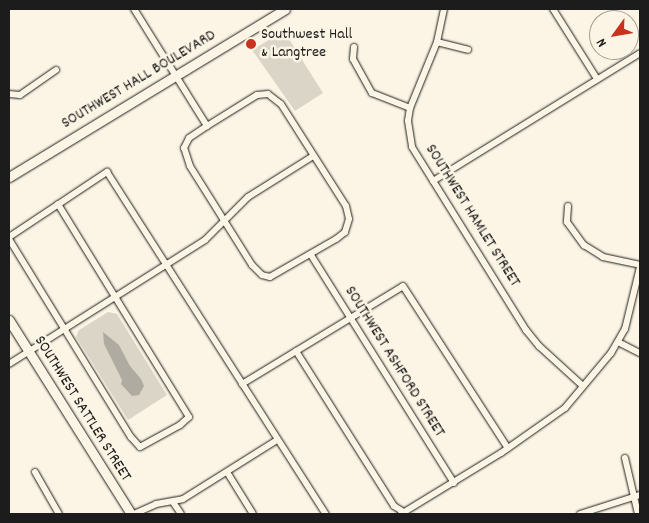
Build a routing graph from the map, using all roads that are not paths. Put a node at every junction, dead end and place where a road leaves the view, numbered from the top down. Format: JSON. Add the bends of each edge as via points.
{"nodes":[{"id":1,"x":134,"y":9,"type":"edge"},
{"id":2,"x":282,"y":9,"type":"edge"},
{"id":3,"x":444,"y":9,"type":"edge"},
{"id":4,"x":553,"y":9,"type":"edge"},
{"id":5,"x":437,"y":42,"type":"junction"},
{"id":6,"x":354,"y":47,"type":"dead end"},
{"id":7,"x":468,"y":50,"type":"dead end"},
{"id":8,"x":640,"y":53,"type":"edge"},
{"id":9,"x":56,"y":70,"type":"dead end"},
{"id":10,"x":174,"y":76,"type":"junction"},
{"id":11,"x":597,"y":79,"type":"junction"},
{"id":12,"x":9,"y":94,"type":"edge"},
{"id":13,"x":410,"y":108,"type":"junction"},
{"id":14,"x":207,"y":126,"type":"junction"},
{"id":15,"x":313,"y":156,"type":"junction"},
{"id":16,"x":9,"y":177,"type":"edge"},
{"id":17,"x":433,"y":181,"type":"junction"},
{"id":18,"x":58,"y":204,"type":"junction"},
{"id":19,"x":568,"y":206,"type":"dead end"},
{"id":20,"x":224,"y":221,"type":"junction"},
{"id":21,"x":9,"y":238,"type":"edge"},
{"id":22,"x":311,"y":255,"type":"junction"},
{"id":23,"x":166,"y":264,"type":"junction"},
{"id":24,"x":640,"y":266,"type":"edge"},
{"id":25,"x":115,"y":298,"type":"junction"},
{"id":26,"x":350,"y":318,"type":"junction"},
{"id":27,"x":9,"y":320,"type":"edge"},
{"id":28,"x":63,"y":328,"type":"junction"},
{"id":29,"x":618,"y":342,"type":"junction"},
{"id":30,"x":296,"y":351,"type":"junction"},
{"id":31,"x":28,"y":352,"type":"junction"},
{"id":32,"x":640,"y":354,"type":"edge"},
{"id":33,"x":9,"y":364,"type":"edge"},
{"id":34,"x":242,"y":384,"type":"junction"},
{"id":35,"x":583,"y":386,"type":"junction"},
{"id":36,"x":277,"y":440,"type":"junction"},
{"id":37,"x":508,"y":448,"type":"junction"},
{"id":38,"x":625,"y":458,"type":"dead end"},
{"id":39,"x":35,"y":472,"type":"dead end"},
{"id":40,"x":227,"y":472,"type":"junction"},
{"id":41,"x":454,"y":483,"type":"junction"},
{"id":42,"x":637,"y":495,"type":"edge"},
{"id":43,"x":173,"y":502,"type":"junction"},
{"id":44,"x":402,"y":513,"type":"edge"},
{"id":45,"x":59,"y":514,"type":"edge"},
{"id":46,"x":130,"y":514,"type":"edge"},
{"id":47,"x":134,"y":514,"type":"edge"},
{"id":48,"x":180,"y":514,"type":"edge"},
{"id":49,"x":253,"y":514,"type":"edge"},
{"id":50,"x":326,"y":514,"type":"edge"},
{"id":51,"x":581,"y":514,"type":"edge"},
{"id":52,"x":638,"y":514,"type":"edge"}],
"edges":[{"from":1,"to":10,"type":"street"},
{"from":2,"to":10,"type":"main road","name":"SOUTHWEST HALL BOULEVARD"},
{"from":3,"to":5,"type":"street","name":"SOUTHWEST HAMLET STREET"},
{"from":4,"to":11,"type":"street"},
{"from":5,"to":7,"type":"street"},
{"from":5,"to":13,"type":"street","name":"SOUTHWEST HAMLET STREET"},
{"from":6,"to":13,"type":"street","via":[[352,59],[372,93]]},
{"from":8,"to":11,"type":"street"},
{"from":9,"to":12,"type":"street","via":[[20,95]]},
{"from":10,"to":14,"type":"street"},
{"from":10,"to":16,"type":"main road","name":"SOUTHWEST HALL BOULEVARD"},
{"from":11,"to":17,"type":"street"},
{"from":13,"to":17,"type":"street","name":"SOUTHWEST HAMLET STREET","via":[[408,121],[412,148]]},
{"from":14,"to":15,"type":"street","via":[[257,95],[268,94],[281,104]]},
{"from":14,"to":20,"type":"street","via":[[185,142],[184,154]]},
{"from":15,"to":20,"type":"street","via":[[248,197]]},
{"from":15,"to":22,"type":"street","via":[[346,206],[349,219],[345,232]]},
{"from":17,"to":35,"type":"street","name":"SOUTHWEST HAMLET STREET","via":[[526,330]]},
{"from":18,"to":21,"type":"street"},
{"from":18,"to":23,"type":"street","via":[[107,172]]},
{"from":18,"to":25,"type":"street"},
{"from":19,"to":24,"type":"street","via":[[567,222],[584,244],[612,260]]},
{"from":20,"to":22,"type":"street","via":[[262,276],[279,275]]},
{"from":20,"to":23,"type":"street","via":[[205,240]]},
{"from":21,"to":28,"type":"street"},
{"from":22,"to":26,"type":"street","name":"SOUTHWEST ASHFORD STREET"},
{"from":23,"to":25,"type":"street"},
{"from":23,"to":34,"type":"street"},
{"from":24,"to":29,"type":"street","via":[[628,321]]},
{"from":25,"to":28,"type":"street"},
{"from":25,"to":28,"type":"street","via":[[189,417],[140,447]]},
{"from":26,"to":30,"type":"street"},
{"from":26,"to":37,"type":"street","via":[[404,286]]},
{"from":26,"to":41,"type":"street","name":"SOUTHWEST ASHFORD STREET"},
{"from":27,"to":31,"type":"main road","name":"SOUTHWEST SATTLER STREET"},
{"from":28,"to":31,"type":"street"},
{"from":29,"to":32,"type":"street"},
{"from":29,"to":35,"type":"street"},
{"from":30,"to":34,"type":"street"},
{"from":30,"to":44,"type":"street","via":[[394,506]]},
{"from":31,"to":33,"type":"street"},
{"from":31,"to":46,"type":"main road","name":"SOUTHWEST SATTLER STREET"},
{"from":34,"to":36,"type":"street"},
{"from":35,"to":37,"type":"street","via":[[557,415]]},
{"from":36,"to":40,"type":"street"},
{"from":36,"to":50,"type":"street"},
{"from":37,"to":41,"type":"street"},
{"from":38,"to":42,"type":"street"},
{"from":39,"to":45,"type":"street"},
{"from":40,"to":43,"type":"street"},
{"from":40,"to":49,"type":"street"},
{"from":41,"to":44,"type":"street"},
{"from":42,"to":51,"type":"street"},
{"from":42,"to":52,"type":"street"},
{"from":43,"to":47,"type":"street","via":[[156,504]]},
{"from":43,"to":48,"type":"street"}]}
